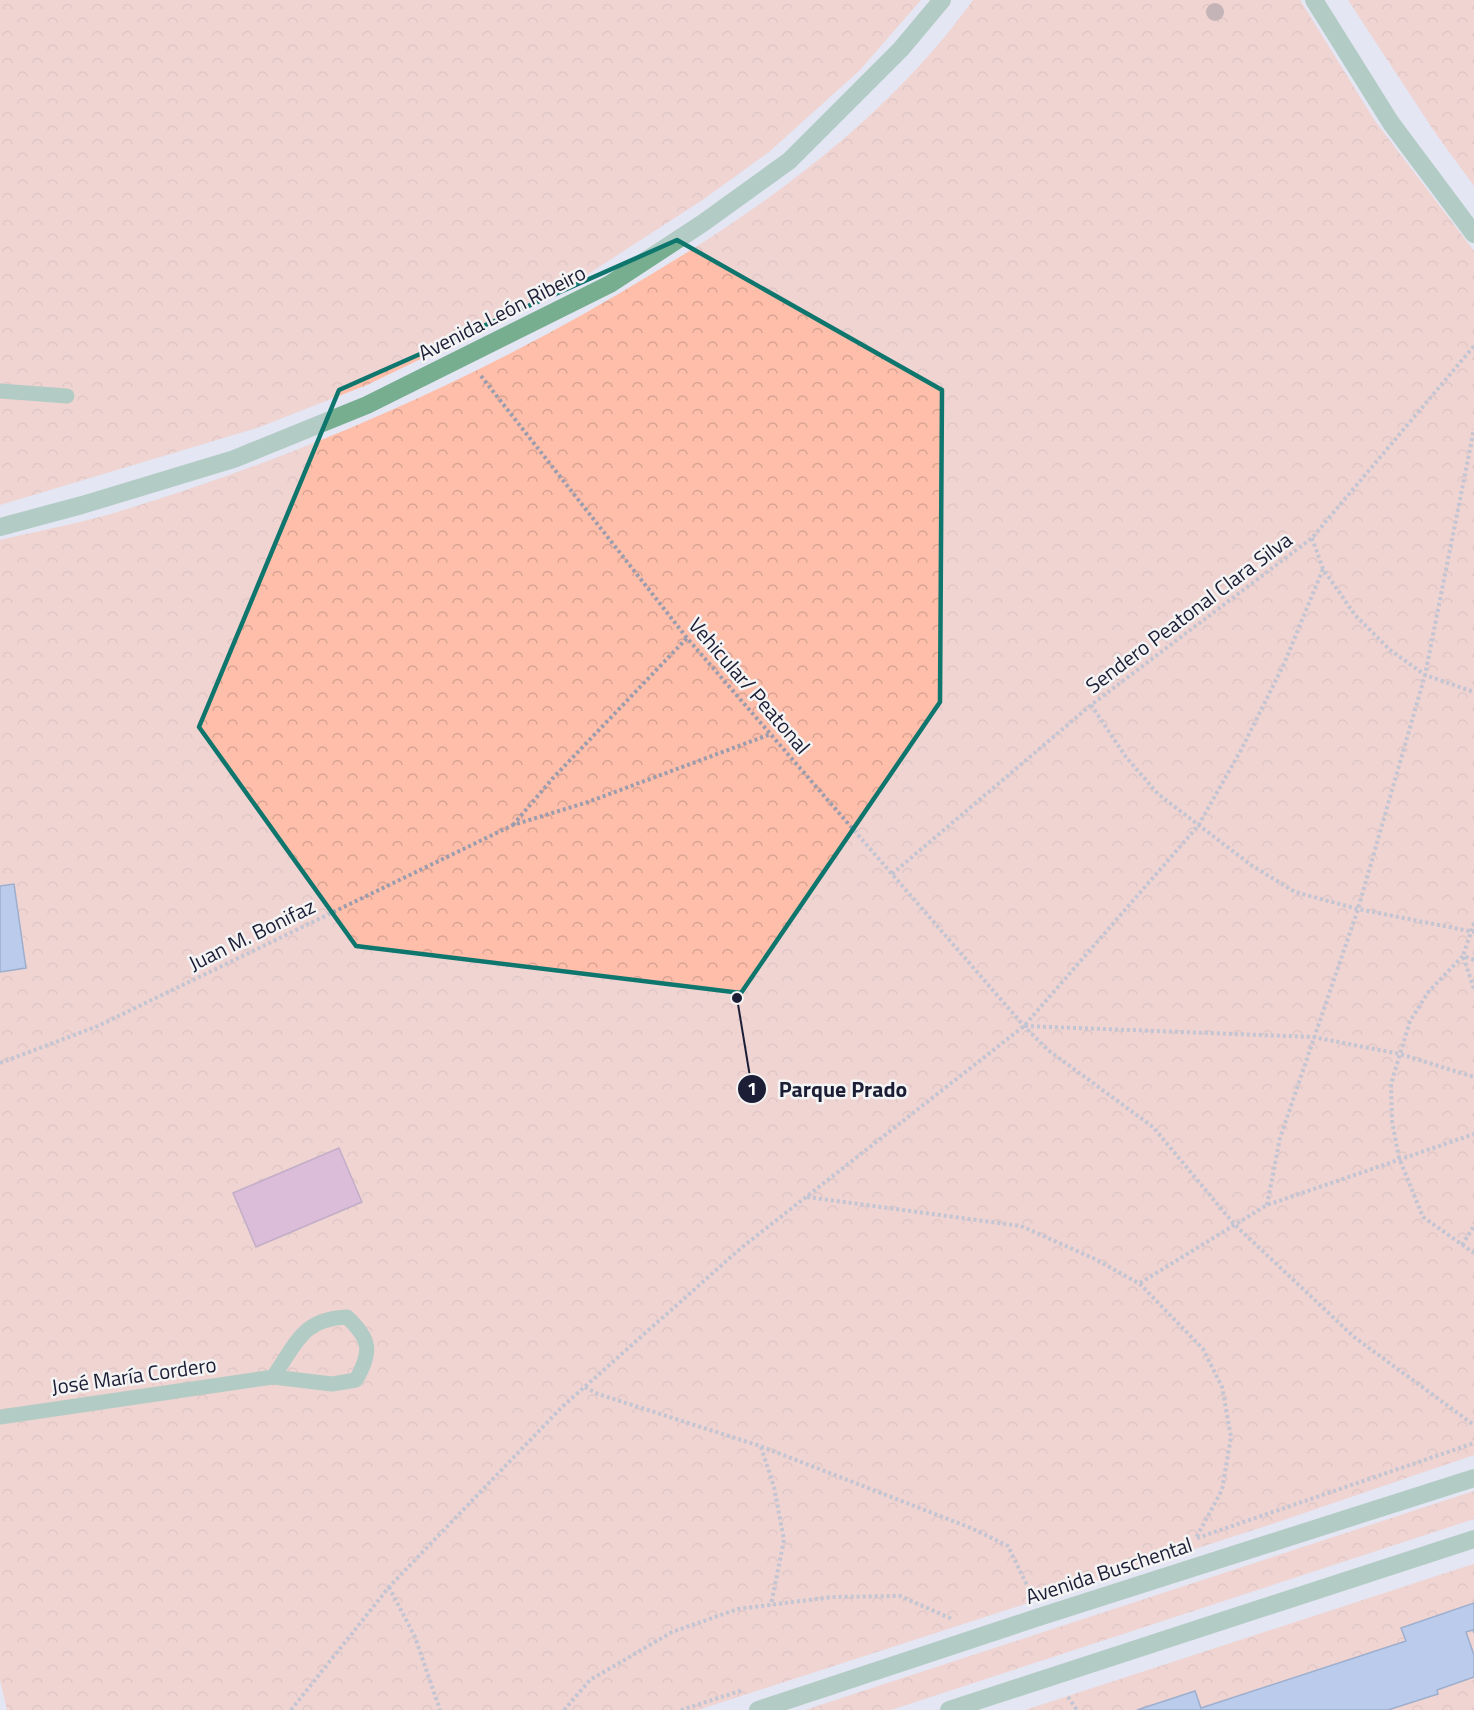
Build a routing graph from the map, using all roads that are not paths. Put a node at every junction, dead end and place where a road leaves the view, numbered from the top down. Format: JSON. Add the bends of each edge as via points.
{"nodes":[{"id":1,"x":942,"y":0,"type":"edge"},
{"id":2,"x":1314,"y":0,"type":"edge"},
{"id":3,"x":1474,"y":234,"type":"edge"},
{"id":4,"x":0,"y":391,"type":"edge"},
{"id":5,"x":68,"y":396,"type":"dead end"},
{"id":6,"x":0,"y":527,"type":"edge"},
{"id":7,"x":273,"y":1377,"type":"junction"},
{"id":8,"x":0,"y":1417,"type":"edge"},
{"id":9,"x":1474,"y":1478,"type":"edge"},
{"id":10,"x":1474,"y":1539,"type":"edge"},
{"id":11,"x":758,"y":1710,"type":"edge"},
{"id":12,"x":949,"y":1710,"type":"edge"}],
"edges":[{"from":1,"to":6,"type":"street","name":"Avenida León Ribeiro","via":[[878,72],[789,161],[610,284],[368,405],[234,459]]},
{"from":2,"to":3,"type":"street","via":[[1391,123]]},
{"from":4,"to":5,"type":"lane"},
{"from":7,"to":7,"type":"lane","name":"José María Cordero","via":[[332,1384],[356,1380],[368,1359],[363,1332],[347,1317],[326,1318],[307,1327]]},
{"from":7,"to":8,"type":"lane","name":"José María Cordero"},
{"from":9,"to":11,"type":"street","name":"Avenida Buschental"},
{"from":10,"to":12,"type":"street"}]}
